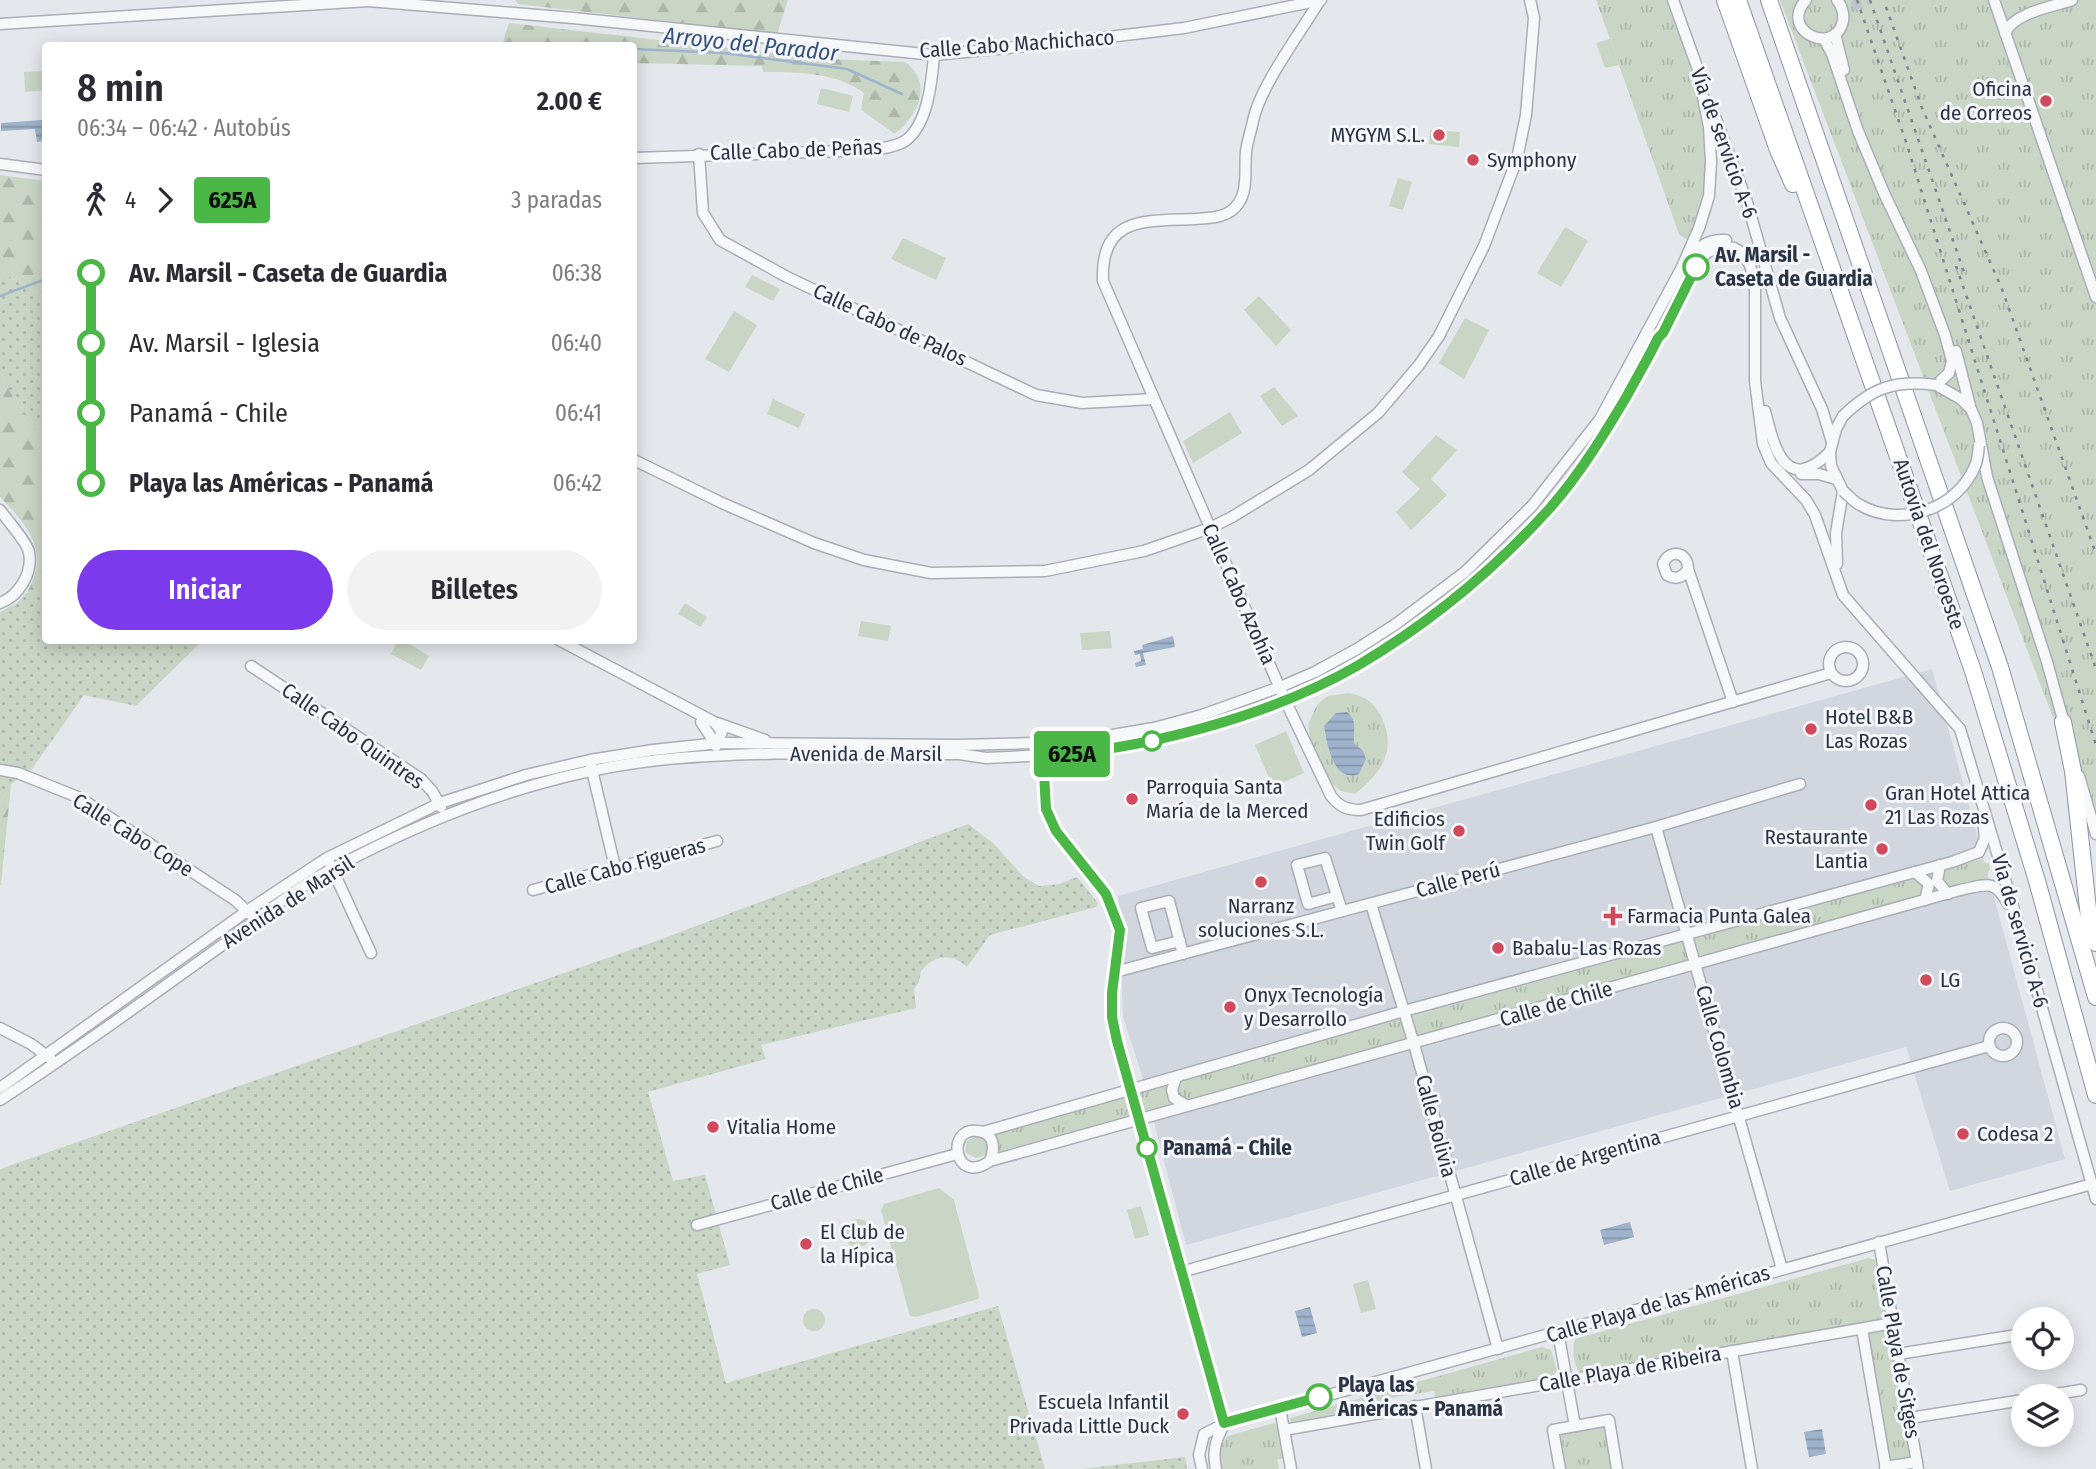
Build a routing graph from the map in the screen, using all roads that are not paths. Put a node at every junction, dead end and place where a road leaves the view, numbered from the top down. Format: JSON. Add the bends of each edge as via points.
{"nodes":[{"id":1,"x":1320,"y":0,"type":"edge"},
{"id":2,"x":1530,"y":0,"type":"edge"},
{"id":3,"x":1673,"y":0,"type":"edge"},
{"id":4,"x":1725,"y":0,"type":"edge"},
{"id":5,"x":1738,"y":0,"type":"edge"},
{"id":6,"x":1769,"y":0,"type":"edge"},
{"id":7,"x":1805,"y":0,"type":"edge"},
{"id":8,"x":1994,"y":0,"type":"edge"},
{"id":9,"x":2072,"y":0,"type":"edge"},
{"id":10,"x":1840,"y":6,"type":"edge"},
{"id":11,"x":2000,"y":16,"type":"junction"},
{"id":12,"x":2022,"y":18,"type":"junction"},
{"id":13,"x":0,"y":24,"type":"edge"},
{"id":14,"x":2006,"y":33,"type":"junction"},
{"id":15,"x":1835,"y":34,"type":"junction"},
{"id":16,"x":1824,"y":39,"type":"junction"},
{"id":17,"x":934,"y":55,"type":"junction"},
{"id":18,"x":1698,"y":71,"type":"junction"},
{"id":19,"x":699,"y":154,"type":"junction"},
{"id":20,"x":637,"y":158,"type":"edge"},
{"id":21,"x":0,"y":164,"type":"edge"},
{"id":22,"x":42,"y":169,"type":"edge"},
{"id":23,"x":1681,"y":269,"type":"junction"},
{"id":24,"x":2096,"y":297,"type":"edge"},
{"id":25,"x":1847,"y":308,"type":"junction"},
{"id":26,"x":1660,"y":323,"type":"junction"},
{"id":27,"x":1652,"y":335,"type":"junction"},
{"id":28,"x":1936,"y":385,"type":"junction"},
{"id":29,"x":1154,"y":398,"type":"junction"},
{"id":30,"x":1758,"y":407,"type":"junction"},
{"id":31,"x":1970,"y":409,"type":"junction"},
{"id":32,"x":1979,"y":445,"type":"junction"},
{"id":33,"x":1831,"y":447,"type":"junction"},
{"id":34,"x":637,"y":461,"type":"edge"},
{"id":35,"x":1836,"y":479,"type":"junction"},
{"id":36,"x":1843,"y":491,"type":"junction"},
{"id":37,"x":0,"y":510,"type":"edge"},
{"id":38,"x":1210,"y":528,"type":"junction"},
{"id":39,"x":1688,"y":569,"type":"dead end"},
{"id":40,"x":1838,"y":581,"type":"junction"},
{"id":41,"x":0,"y":603,"type":"edge"},
{"id":42,"x":566,"y":644,"type":"edge"},
{"id":43,"x":251,"y":666,"type":"dead end"},
{"id":44,"x":1831,"y":673,"type":"dead end"},
{"id":45,"x":1280,"y":687,"type":"junction"},
{"id":46,"x":1285,"y":700,"type":"junction"},
{"id":47,"x":1733,"y":702,"type":"junction"},
{"id":48,"x":699,"y":718,"type":"junction"},
{"id":49,"x":714,"y":722,"type":"junction"},
{"id":50,"x":2063,"y":722,"type":"junction"},
{"id":51,"x":719,"y":743,"type":"junction"},
{"id":52,"x":774,"y":743,"type":"junction"},
{"id":53,"x":1043,"y":743,"type":"junction"},
{"id":54,"x":691,"y":746,"type":"junction"},
{"id":55,"x":739,"y":755,"type":"junction"},
{"id":56,"x":1043,"y":755,"type":"junction"},
{"id":57,"x":707,"y":756,"type":"junction"},
{"id":58,"x":591,"y":766,"type":"junction"},
{"id":59,"x":0,"y":770,"type":"edge"},
{"id":60,"x":1800,"y":785,"type":"dead end"},
{"id":61,"x":1980,"y":794,"type":"junction"},
{"id":62,"x":440,"y":803,"type":"junction"},
{"id":63,"x":444,"y":814,"type":"junction"},
{"id":64,"x":1656,"y":827,"type":"junction"},
{"id":65,"x":2096,"y":834,"type":"edge"},
{"id":66,"x":717,"y":841,"type":"dead end"},
{"id":67,"x":330,"y":864,"type":"junction"},
{"id":68,"x":1940,"y":865,"type":"junction"},
{"id":69,"x":615,"y":867,"type":"junction"},
{"id":70,"x":1915,"y":872,"type":"junction"},
{"id":71,"x":533,"y":890,"type":"dead end"},
{"id":72,"x":1948,"y":894,"type":"junction"},
{"id":73,"x":1338,"y":896,"type":"junction"},
{"id":74,"x":1324,"y":900,"type":"junction"},
{"id":75,"x":1925,"y":900,"type":"junction"},
{"id":76,"x":1371,"y":904,"type":"junction"},
{"id":77,"x":247,"y":911,"type":"junction"},
{"id":78,"x":1342,"y":911,"type":"junction"},
{"id":79,"x":1328,"y":915,"type":"junction"},
{"id":80,"x":257,"y":920,"type":"junction"},
{"id":81,"x":2018,"y":923,"type":"junction"},
{"id":82,"x":1688,"y":935,"type":"junction"},
{"id":83,"x":1180,"y":941,"type":"junction"},
{"id":84,"x":2096,"y":943,"type":"edge"},
{"id":85,"x":1167,"y":944,"type":"junction"},
{"id":86,"x":371,"y":953,"type":"dead end"},
{"id":87,"x":1183,"y":954,"type":"junction"},
{"id":88,"x":1170,"y":957,"type":"junction"},
{"id":89,"x":1697,"y":965,"type":"junction"},
{"id":90,"x":1115,"y":972,"type":"junction"},
{"id":91,"x":2096,"y":998,"type":"edge"},
{"id":92,"x":1404,"y":1012,"type":"junction"},
{"id":93,"x":0,"y":1028,"type":"edge"},
{"id":94,"x":1414,"y":1044,"type":"junction"},
{"id":95,"x":1989,"y":1045,"type":"dead end"},
{"id":96,"x":52,"y":1059,"type":"junction"},
{"id":97,"x":1177,"y":1077,"type":"junction"},
{"id":98,"x":1154,"y":1083,"type":"junction"},
{"id":99,"x":0,"y":1088,"type":"edge"},
{"id":100,"x":1132,"y":1090,"type":"junction"},
{"id":101,"x":2096,"y":1095,"type":"edge"},
{"id":102,"x":0,"y":1100,"type":"edge"},
{"id":103,"x":1186,"y":1105,"type":"junction"},
{"id":104,"x":1163,"y":1111,"type":"junction"},
{"id":105,"x":1739,"y":1115,"type":"junction"},
{"id":106,"x":1139,"y":1118,"type":"junction"},
{"id":107,"x":983,"y":1132,"type":"junction"},
{"id":108,"x":957,"y":1154,"type":"junction"},
{"id":109,"x":990,"y":1161,"type":"junction"},
{"id":110,"x":2092,"y":1184,"type":"junction"},
{"id":111,"x":1455,"y":1194,"type":"junction"},
{"id":112,"x":2096,"y":1199,"type":"edge"},
{"id":113,"x":697,"y":1225,"type":"dead end"},
{"id":114,"x":1879,"y":1242,"type":"junction"},
{"id":115,"x":1782,"y":1269,"type":"junction"},
{"id":116,"x":1181,"y":1272,"type":"junction"},
{"id":117,"x":1893,"y":1323,"type":"junction"},
{"id":118,"x":1862,"y":1329,"type":"junction"},
{"id":119,"x":1558,"y":1332,"type":"junction"},
{"id":120,"x":2011,"y":1336,"type":"edge"},
{"id":121,"x":1498,"y":1349,"type":"junction"},
{"id":122,"x":1732,"y":1350,"type":"junction"},
{"id":123,"x":1898,"y":1354,"type":"junction"},
{"id":124,"x":1567,"y":1381,"type":"junction"},
{"id":125,"x":2081,"y":1390,"type":"dead end"},
{"id":126,"x":2074,"y":1391,"type":"edge"},
{"id":127,"x":2011,"y":1402,"type":"edge"},
{"id":128,"x":1415,"y":1406,"type":"junction"},
{"id":129,"x":1280,"y":1408,"type":"junction"},
{"id":130,"x":1910,"y":1418,"type":"junction"},
{"id":131,"x":1224,"y":1423,"type":"junction"},
{"id":132,"x":1575,"y":1426,"type":"junction"},
{"id":133,"x":1284,"y":1430,"type":"junction"},
{"id":134,"x":1918,"y":1465,"type":"edge"},
{"id":135,"x":1886,"y":1468,"type":"edge"},
{"id":136,"x":1202,"y":1469,"type":"edge"},
{"id":137,"x":1216,"y":1469,"type":"edge"},
{"id":138,"x":1291,"y":1469,"type":"edge"},
{"id":139,"x":1426,"y":1469,"type":"edge"},
{"id":140,"x":1560,"y":1469,"type":"edge"},
{"id":141,"x":1617,"y":1469,"type":"edge"},
{"id":142,"x":1752,"y":1469,"type":"edge"}],
"edges":[{"from":1,"to":17,"type":"street","name":"Calle Cabo Machichaco","via":[[1184,28]]},
{"from":1,"to":29,"type":"street","name":"Calle Cabo Azohía","via":[[1254,113],[1243,196],[1231,211],[1212,218],[1133,224],[1108,243],[1102,261],[1103,281]]},
{"from":2,"to":38,"type":"street","via":[[1534,18],[1526,115],[1517,159],[1485,246],[1439,336],[1378,413],[1309,470]]},
{"from":3,"to":18,"type":"street","name":"Vía de servicio A-6"},
{"from":4,"to":25,"type":"highway","via":[[1778,150]]},
{"from":5,"to":25,"type":"highway","name":"Autovía del Noroeste"},
{"from":6,"to":91,"type":"highway","name":"Autovía del Noroeste","via":[[2000,667]]},
{"from":7,"to":16,"type":"street","via":[[1798,15],[1800,25],[1814,38]]},
{"from":8,"to":11,"type":"street"},
{"from":9,"to":12,"type":"street"},
{"from":10,"to":15,"type":"street","via":[[1842,25]]},
{"from":11,"to":12,"type":"street"},
{"from":11,"to":14,"type":"street"},
{"from":12,"to":14,"type":"street","via":[[2009,25]]},
{"from":13,"to":17,"type":"street","name":"Calle Cabo Machichaco","via":[[368,1]]},
{"from":14,"to":24,"type":"street"},
{"from":15,"to":16,"type":"street"},
{"from":15,"to":31,"type":"street","via":[[1854,105],[1939,299]]},
{"from":16,"to":28,"type":"street","via":[[1945,334],[1952,361],[1949,373]]},
{"from":17,"to":19,"type":"street","name":"Calle Cabo de Peñas","via":[[932,87],[921,119],[906,141],[873,150]]},
{"from":18,"to":23,"type":"street","via":[[1712,162],[1699,228]]},
{"from":18,"to":33,"type":"street","name":"Vía de servicio A-6","via":[[1747,202],[1780,318],[1822,409]]},
{"from":19,"to":20,"type":"street","name":"Calle Cabo de Peñas"},
{"from":19,"to":29,"type":"street","name":"Calle Cabo de Palos","via":[[703,213],[720,240],[787,277],[1036,395],[1082,403]]},
{"from":21,"to":22,"type":"street"},
{"from":23,"to":26,"type":"street"},
{"from":23,"to":33,"type":"street","name":"Vía de servicio A-6","via":[[1697,248],[1710,241],[1736,242],[1745,248],[1757,267],[1760,284],[1760,381],[1773,444],[1780,459],[1796,468],[1819,463]]},
{"from":25,"to":101,"type":"highway","name":"Autovía del Noroeste","via":[[1973,671]]},
{"from":26,"to":27,"type":"street","via":[[1648,325]]},
{"from":26,"to":30,"type":"street","name":"Vía de servicio A-6","via":[[1701,258],[1722,246],[1743,253],[1751,265],[1756,309]]},
{"from":27,"to":45,"type":"street","name":"Avenida de Marsil","via":[[1600,419],[1532,506],[1465,572],[1357,649]]},
{"from":27,"to":46,"type":"street","name":"Avenida de Marsil","via":[[1609,427],[1551,507],[1513,545],[1475,582],[1407,633],[1357,666]]},
{"from":28,"to":31,"type":"street"},
{"from":28,"to":33,"type":"street","bridge":true,"via":[[1905,383],[1875,391],[1843,416]]},
{"from":29,"to":38,"type":"street","name":"Calle Cabo Azohía"},
{"from":30,"to":35,"type":"street","name":"Vía de servicio A-6","via":[[1777,463],[1795,474]]},
{"from":30,"to":40,"type":"street","name":"Vía de servicio A-6","via":[[1771,463],[1815,515]]},
{"from":31,"to":32,"type":"street","via":[[1979,430]]},
{"from":32,"to":36,"type":"street","bridge":true,"via":[[1976,465],[1966,482],[1935,507],[1916,514],[1877,512]]},
{"from":32,"to":50,"type":"street"},
{"from":33,"to":35,"type":"street"},
{"from":34,"to":38,"type":"street","via":[[814,543],[864,561],[931,573],[1045,571],[1144,551]]},
{"from":35,"to":36,"type":"street"},
{"from":36,"to":40,"type":"street","name":"Vía de servicio A-6","via":[[1836,533]]},
{"from":37,"to":41,"type":"street","via":[[29,551],[29,570],[21,588]]},
{"from":38,"to":45,"type":"street","name":"Calle Cabo Azohía"},
{"from":39,"to":47,"type":"street"},
{"from":40,"to":61,"type":"street","name":"Vía de servicio A-6","via":[[1856,611],[1960,729]]},
{"from":42,"to":48,"type":"street"},
{"from":43,"to":62,"type":"street","name":"Calle Cabo Quintres","via":[[421,779]]},
{"from":44,"to":47,"type":"street","name":"Calle Cabo Azohía"},
{"from":45,"to":46,"type":"street","name":"Calle Cabo Azohía"},
{"from":45,"to":53,"type":"street","name":"Avenida de Marsil","via":[[1154,727]]},
{"from":46,"to":47,"type":"street","name":"Calle Cabo Azohía","via":[[1331,796],[1350,810]]},
{"from":46,"to":56,"type":"street","name":"Avenida de Marsil","via":[[1152,741]]},
{"from":48,"to":49,"type":"street"},
{"from":48,"to":51,"type":"street"},
{"from":48,"to":54,"type":"street"},
{"from":49,"to":51,"type":"street","via":[[722,732]]},
{"from":49,"to":52,"type":"street"},
{"from":50,"to":65,"type":"street"},
{"from":50,"to":84,"type":"highway"},
{"from":51,"to":52,"type":"street","name":"Avenida de Marsil"},
{"from":51,"to":54,"type":"street","name":"Avenida de Marsil"},
{"from":51,"to":55,"type":"street"},
{"from":51,"to":57,"type":"street"},
{"from":52,"to":53,"type":"street","name":"Avenida de Marsil"},
{"from":53,"to":56,"type":"street"},
{"from":54,"to":58,"type":"street","name":"Avenida de Marsil"},
{"from":55,"to":56,"type":"street","name":"Avenida de Marsil"},
{"from":55,"to":57,"type":"street","name":"Avenida de Marsil"},
{"from":56,"to":90,"type":"street","via":[[1046,809],[1056,831],[1106,894],[1120,930]]},
{"from":57,"to":58,"type":"street","name":"Avenida de Marsil"},
{"from":58,"to":62,"type":"street","name":"Avenida de Marsil","via":[[526,775]]},
{"from":58,"to":63,"type":"street","name":"Avenida de Marsil"},
{"from":58,"to":69,"type":"street"},
{"from":59,"to":77,"type":"street","name":"Calle Cabo Cope","via":[[80,798]]},
{"from":60,"to":64,"type":"street","name":"Calle Perú"},
{"from":61,"to":68,"type":"street","name":"Calle de Chile","via":[[1985,838],[1979,852]]},
{"from":61,"to":81,"type":"street","name":"Vía de servicio A-6"},
{"from":62,"to":63,"type":"street","name":"Calle Cabo Quintres"},
{"from":62,"to":67,"type":"street","name":"Avenida de Marsil"},
{"from":63,"to":67,"type":"street","name":"Avenida de Marsil"},
{"from":64,"to":76,"type":"street","name":"Calle Perú"},
{"from":64,"to":82,"type":"street","name":"Calle Colombia"},
{"from":66,"to":69,"type":"street","name":"Calle Cabo Figueras"},
{"from":67,"to":77,"type":"street","name":"Avenida de Marsil"},
{"from":67,"to":80,"type":"street","name":"Avenida de Marsil"},
{"from":67,"to":86,"type":"street"},
{"from":68,"to":70,"type":"street","name":"Calle de Chile"},
{"from":68,"to":72,"type":"street","via":[[1937,881]]},
{"from":69,"to":71,"type":"street","name":"Calle Cabo Figueras"},
{"from":70,"to":75,"type":"street","via":[[1928,884]]},
{"from":70,"to":82,"type":"street","name":"Calle de Chile"},
{"from":72,"to":75,"type":"street","name":"Calle de Chile"},
{"from":72,"to":81,"type":"street","name":"Calle de Chile","via":[[1988,885],[2000,890]]},
{"from":73,"to":74,"type":"street"},
{"from":73,"to":74,"type":"street","via":[[1325,858],[1297,865],[1308,904]]},
{"from":73,"to":78,"type":"street"},
{"from":74,"to":79,"type":"street"},
{"from":75,"to":89,"type":"street","name":"Calle de Chile"},
{"from":76,"to":78,"type":"street","name":"Calle Perú"},
{"from":76,"to":92,"type":"street","name":"Calle Bolivia"},
{"from":77,"to":80,"type":"street","name":"Calle Cabo Cope"},
{"from":77,"to":96,"type":"street","name":"Avenida de Marsil"},
{"from":78,"to":79,"type":"street","name":"Calle Perú"},
{"from":79,"to":87,"type":"street","name":"Calle Perú"},
{"from":80,"to":96,"type":"street","name":"Avenida de Marsil"},
{"from":81,"to":110,"type":"street","name":"Vía de servicio A-6"},
{"from":82,"to":89,"type":"street","name":"Calle Colombia"},
{"from":82,"to":92,"type":"street","name":"Calle de Chile"},
{"from":83,"to":85,"type":"street"},
{"from":83,"to":85,"type":"street","via":[[1168,901],[1141,908],[1152,948]]},
{"from":83,"to":87,"type":"street"},
{"from":85,"to":88,"type":"street"},
{"from":87,"to":88,"type":"street","name":"Calle Perú"},
{"from":88,"to":90,"type":"street","name":"Calle Perú"},
{"from":89,"to":94,"type":"street","name":"Calle de Chile"},
{"from":89,"to":105,"type":"street","name":"Calle Colombia"},
{"from":90,"to":100,"type":"street","via":[[1112,1017]]},
{"from":92,"to":94,"type":"street","name":"Calle Bolivia"},
{"from":92,"to":97,"type":"street","name":"Calle de Chile"},
{"from":93,"to":96,"type":"street"},
{"from":94,"to":103,"type":"street","name":"Calle de Chile"},
{"from":94,"to":111,"type":"street","name":"Calle Bolivia"},
{"from":95,"to":105,"type":"street","name":"Calle de Argentina"},
{"from":96,"to":99,"type":"street","name":"Avenida de Marsil"},
{"from":96,"to":102,"type":"street","name":"Avenida de Marsil"},
{"from":97,"to":98,"type":"street","name":"Calle de Chile"},
{"from":97,"to":103,"type":"street","via":[[1174,1098]]},
{"from":98,"to":100,"type":"street","name":"Calle de Chile"},
{"from":98,"to":104,"type":"street","via":[[1166,1091],[1169,1100]]},
{"from":100,"to":106,"type":"street"},
{"from":100,"to":107,"type":"street","name":"Calle de Chile"},
{"from":103,"to":104,"type":"street","name":"Calle de Chile"},
{"from":104,"to":106,"type":"street","name":"Calle de Chile"},
{"from":105,"to":111,"type":"street","name":"Calle de Argentina"},
{"from":105,"to":115,"type":"street","name":"Calle Colombia"},
{"from":106,"to":109,"type":"street","name":"Calle de Chile"},
{"from":106,"to":116,"type":"street"},
{"from":107,"to":108,"type":"street","via":[[962,1135]]},
{"from":107,"to":109,"type":"street","via":[[994,1149]]},
{"from":108,"to":109,"type":"street","via":[[970,1168]]},
{"from":108,"to":113,"type":"street","name":"Calle de Chile"},
{"from":110,"to":112,"type":"street","name":"Vía de servicio A-6"},
{"from":110,"to":114,"type":"street","name":"Calle Playa de las Américas"},
{"from":111,"to":116,"type":"street","name":"Calle de Argentina"},
{"from":111,"to":121,"type":"street","name":"Calle Bolivia"},
{"from":114,"to":115,"type":"street","name":"Calle Playa de las Américas"},
{"from":114,"to":117,"type":"street","name":"Calle Playa de Sitges"},
{"from":115,"to":119,"type":"street","name":"Calle Playa de las Américas"},
{"from":116,"to":131,"type":"street"},
{"from":117,"to":118,"type":"street","name":"Calle Playa de Ribeira"},
{"from":117,"to":123,"type":"street","name":"Calle Playa de Sitges"},
{"from":118,"to":122,"type":"street","name":"Calle Playa de Ribeira"},
{"from":118,"to":135,"type":"street","name":"Calle Playa de Sitges"},
{"from":119,"to":121,"type":"street","name":"Calle Playa de las Américas"},
{"from":119,"to":124,"type":"street"},
{"from":120,"to":123,"type":"street"},
{"from":121,"to":129,"type":"street","name":"Calle Playa de las Américas"},
{"from":122,"to":124,"type":"street","name":"Calle Playa de Ribeira"},
{"from":122,"to":142,"type":"street"},
{"from":123,"to":130,"type":"street","name":"Calle Playa de Sitges"},
{"from":124,"to":128,"type":"street","name":"Calle Playa de Ribeira"},
{"from":124,"to":132,"type":"street"},
{"from":125,"to":126,"type":"street"},
{"from":127,"to":130,"type":"street"},
{"from":128,"to":133,"type":"street","name":"Calle Playa de Ribeira"},
{"from":128,"to":139,"type":"street"},
{"from":129,"to":131,"type":"street","name":"Calle Playa de las Américas"},
{"from":129,"to":133,"type":"street"},
{"from":130,"to":134,"type":"street","name":"Calle Playa de Sitges"},
{"from":131,"to":136,"type":"street","via":[[1204,1434],[1199,1455]]},
{"from":131,"to":137,"type":"street","via":[[1215,1441]]},
{"from":132,"to":140,"type":"street","via":[[1553,1430]]},
{"from":132,"to":141,"type":"street","via":[[1609,1420]]},
{"from":133,"to":138,"type":"street"},
{"from":134,"to":135,"type":"street","name":"Calle Playa de Sitges"}]}
